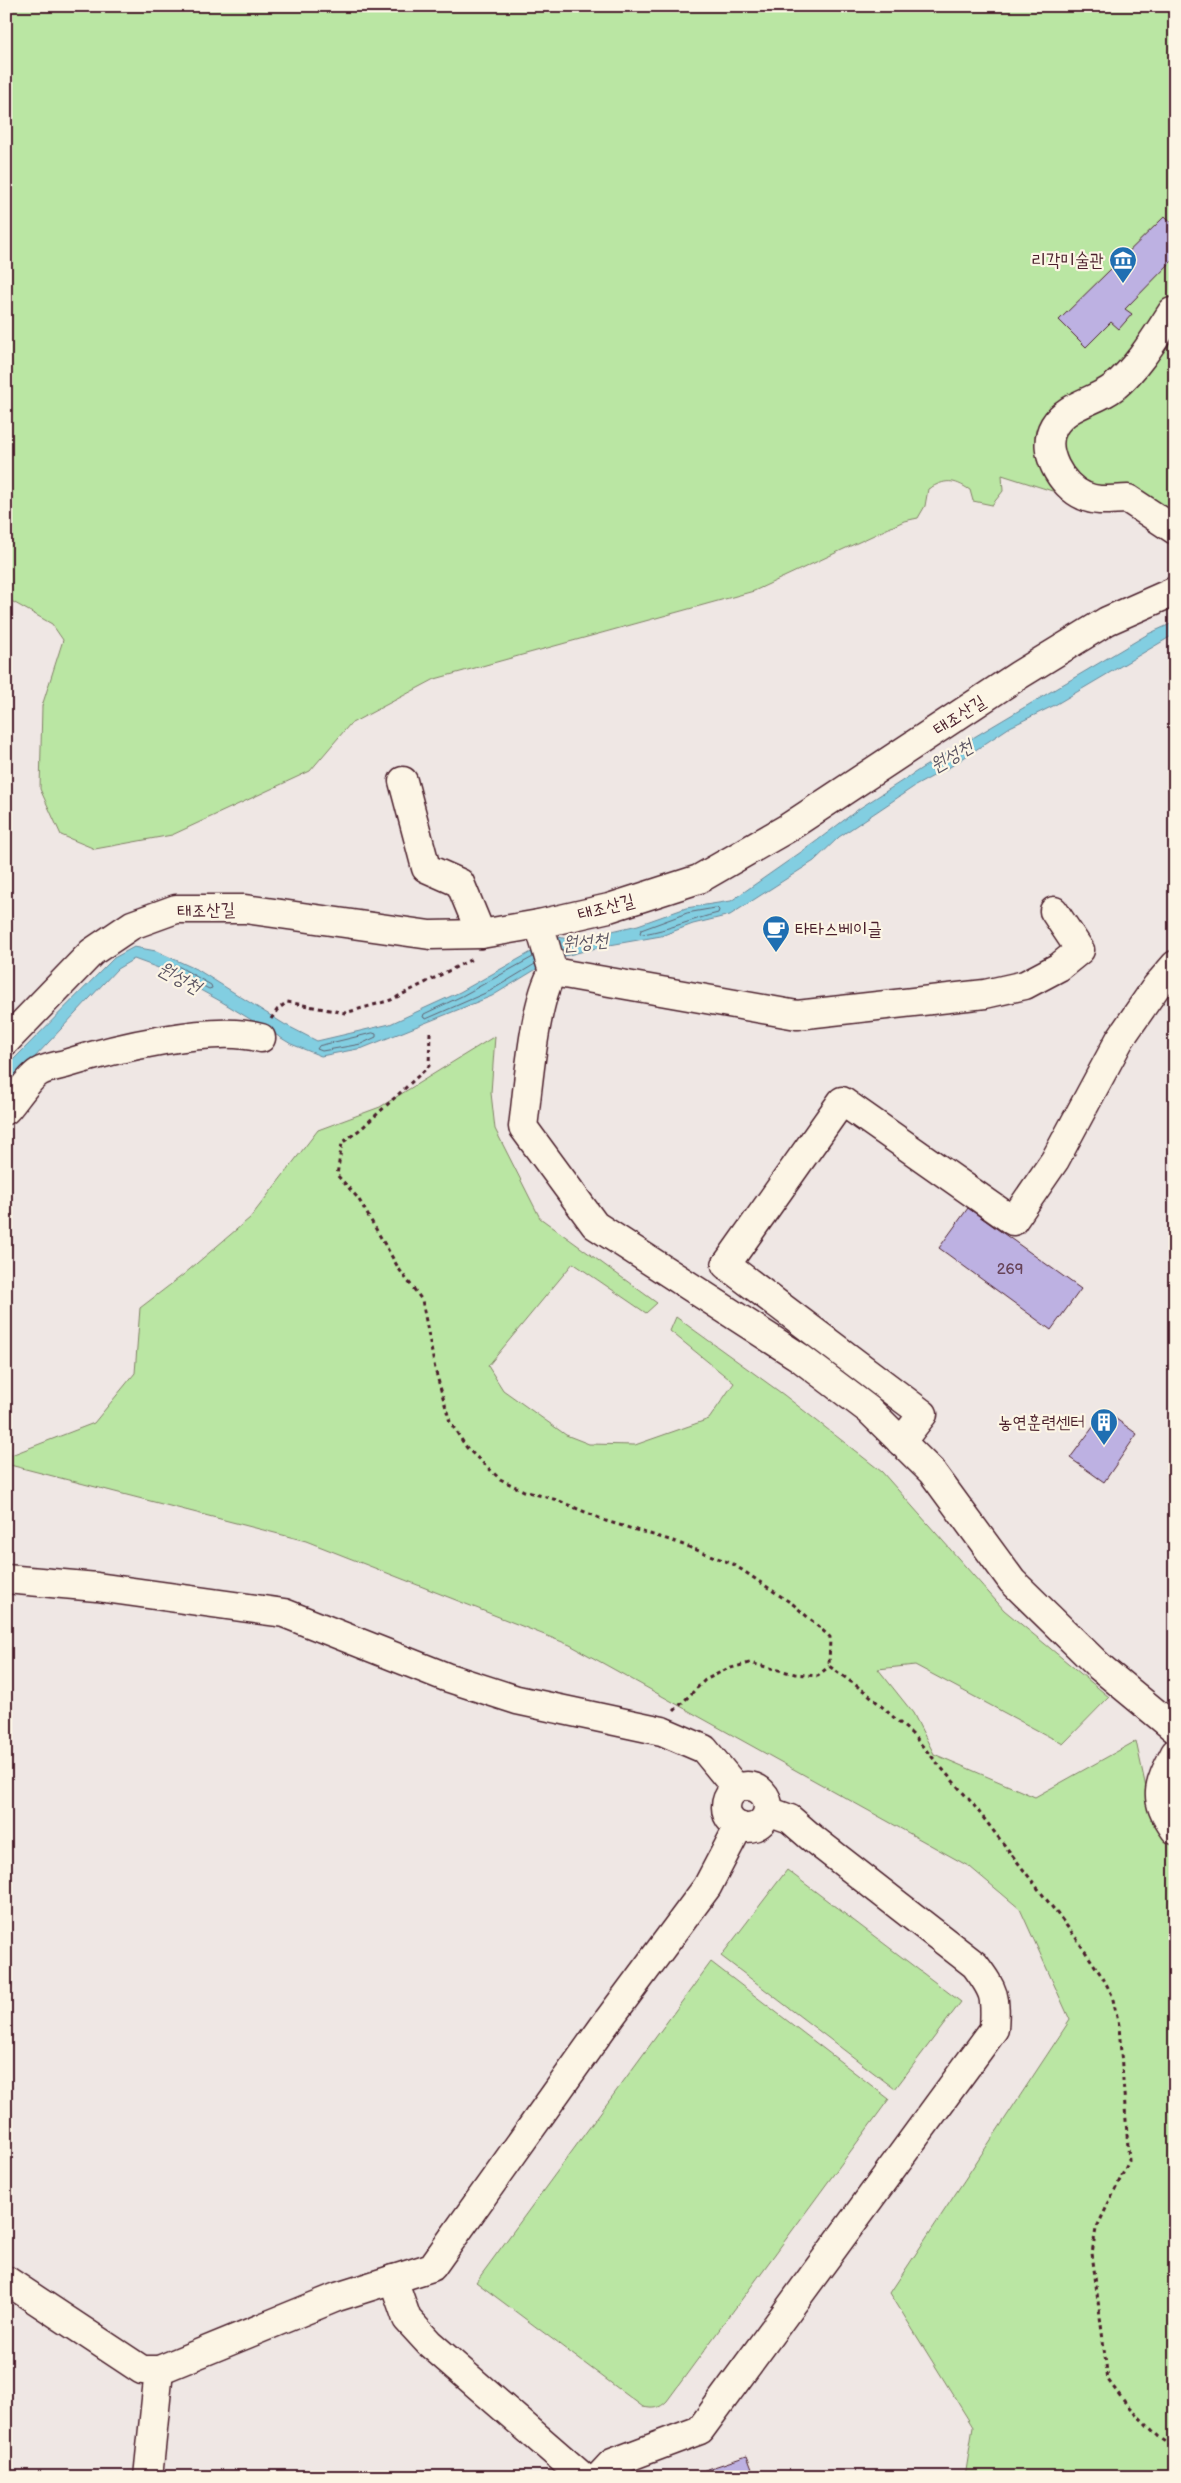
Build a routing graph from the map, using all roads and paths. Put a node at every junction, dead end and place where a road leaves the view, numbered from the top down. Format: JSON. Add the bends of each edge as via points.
{"nodes":[{"id":1,"x":1172,"y":312,"type":"dead end"},
{"id":2,"x":1175,"y":530,"type":"edge"},
{"id":3,"x":1175,"y":591,"type":"edge"},
{"id":4,"x":403,"y":780,"type":"dead end"},
{"id":5,"x":1054,"y":911,"type":"dead end"},
{"id":6,"x":540,"y":930,"type":"junction"},
{"id":7,"x":478,"y":946,"type":"junction"},
{"id":8,"x":1175,"y":965,"type":"edge"},
{"id":9,"x":552,"y":968,"type":"junction"},
{"id":10,"x":277,"y":1010,"type":"dead end"},
{"id":11,"x":430,"y":1032,"type":"dead end"},
{"id":12,"x":261,"y":1038,"type":"dead end"},
{"id":13,"x":6,"y":1041,"type":"edge"},
{"id":14,"x":6,"y":1110,"type":"edge"},
{"id":15,"x":901,"y":1442,"type":"junction"},
{"id":16,"x":6,"y":1579,"type":"edge"},
{"id":17,"x":829,"y":1666,"type":"junction"},
{"id":18,"x":1175,"y":1729,"type":"edge"},
{"id":19,"x":657,"y":1730,"type":"junction"},
{"id":20,"x":1175,"y":1753,"type":"edge"},
{"id":21,"x":736,"y":1788,"type":"junction"},
{"id":22,"x":768,"y":1811,"type":"junction"},
{"id":23,"x":739,"y":1826,"type":"junction"},
{"id":24,"x":1175,"y":1830,"type":"edge"},
{"id":25,"x":393,"y":2279,"type":"junction"},
{"id":26,"x":6,"y":2280,"type":"edge"},
{"id":27,"x":159,"y":2370,"type":"junction"},
{"id":28,"x":1175,"y":2448,"type":"edge"},
{"id":29,"x":148,"y":2477,"type":"edge"},
{"id":30,"x":583,"y":2477,"type":"edge"},
{"id":31,"x":599,"y":2477,"type":"edge"}],
"edges":[{"from":1,"to":2,"type":"street","via":[[1127,374],[1092,401],[1069,410],[1054,426],[1049,443],[1051,457],[1069,487],[1084,496],[1106,502],[1128,499]]},
{"from":3,"to":6,"type":"street","name":"태조산길","via":[[1107,621],[786,829],[699,879]]},
{"from":4,"to":7,"type":"street","via":[[426,868],[460,883]]},
{"from":5,"to":9,"type":"street","via":[[1080,950],[1059,967],[1025,985],[886,1007],[797,1015]]},
{"from":6,"to":7,"type":"street","name":"태조산길"},
{"from":6,"to":9,"type":"street"},
{"from":7,"to":10,"type":"path","via":[[392,1000],[345,1013],[287,1002]]},
{"from":7,"to":13,"type":"street","name":"태조산길","via":[[430,935],[246,909],[176,909],[132,925],[92,952]]},
{"from":8,"to":15,"type":"street","via":[[1120,1039],[1055,1160],[1013,1221],[842,1101],[726,1265],[923,1414]]},
{"from":9,"to":15,"type":"street","via":[[545,984],[538,1020],[523,1127],[589,1218],[595,1225],[799,1357],[869,1410]]},
{"from":11,"to":17,"type":"path","via":[[429,1066],[342,1143],[337,1175],[358,1198],[422,1300],[434,1369],[450,1422],[467,1448],[500,1479],[606,1521],[673,1541],[733,1564],[794,1605],[830,1636]]},
{"from":12,"to":14,"type":"street","via":[[208,1035],[152,1042],[79,1059],[38,1072]]},
{"from":15,"to":18,"type":"street","via":[[932,1472],[1012,1581],[1100,1666]]},
{"from":16,"to":19,"type":"street","via":[[97,1587],[284,1613],[446,1677],[517,1700]]},
{"from":17,"to":19,"type":"path","via":[[818,1676],[750,1663],[727,1669],[705,1680]]},
{"from":17,"to":28,"type":"path","via":[[868,1694],[912,1734],[972,1803],[1076,1938],[1112,1995],[1118,2026],[1129,2161],[1096,2229],[1092,2253],[1108,2380],[1127,2405]]},
{"from":19,"to":21,"type":"street","via":[[704,1749]]},
{"from":20,"to":24,"type":"street","via":[[1159,1793],[1163,1813]]},
{"from":21,"to":22,"type":"street","via":[[757,1788],[766,1798]]},
{"from":21,"to":23,"type":"street","via":[[726,1806],[730,1819]]},
{"from":22,"to":23,"type":"street","via":[[762,1823],[749,1828]]},
{"from":22,"to":31,"type":"street","via":[[790,1819],[975,1965],[996,2000],[994,2029],[700,2430],[612,2463]]},
{"from":23,"to":25,"type":"street","via":[[707,1887],[432,2267]]},
{"from":25,"to":27,"type":"street","via":[[337,2297]]},
{"from":25,"to":30,"type":"street","via":[[407,2318],[429,2343]]},
{"from":26,"to":27,"type":"street","via":[[142,2370]]},
{"from":27,"to":29,"type":"street"}]}
